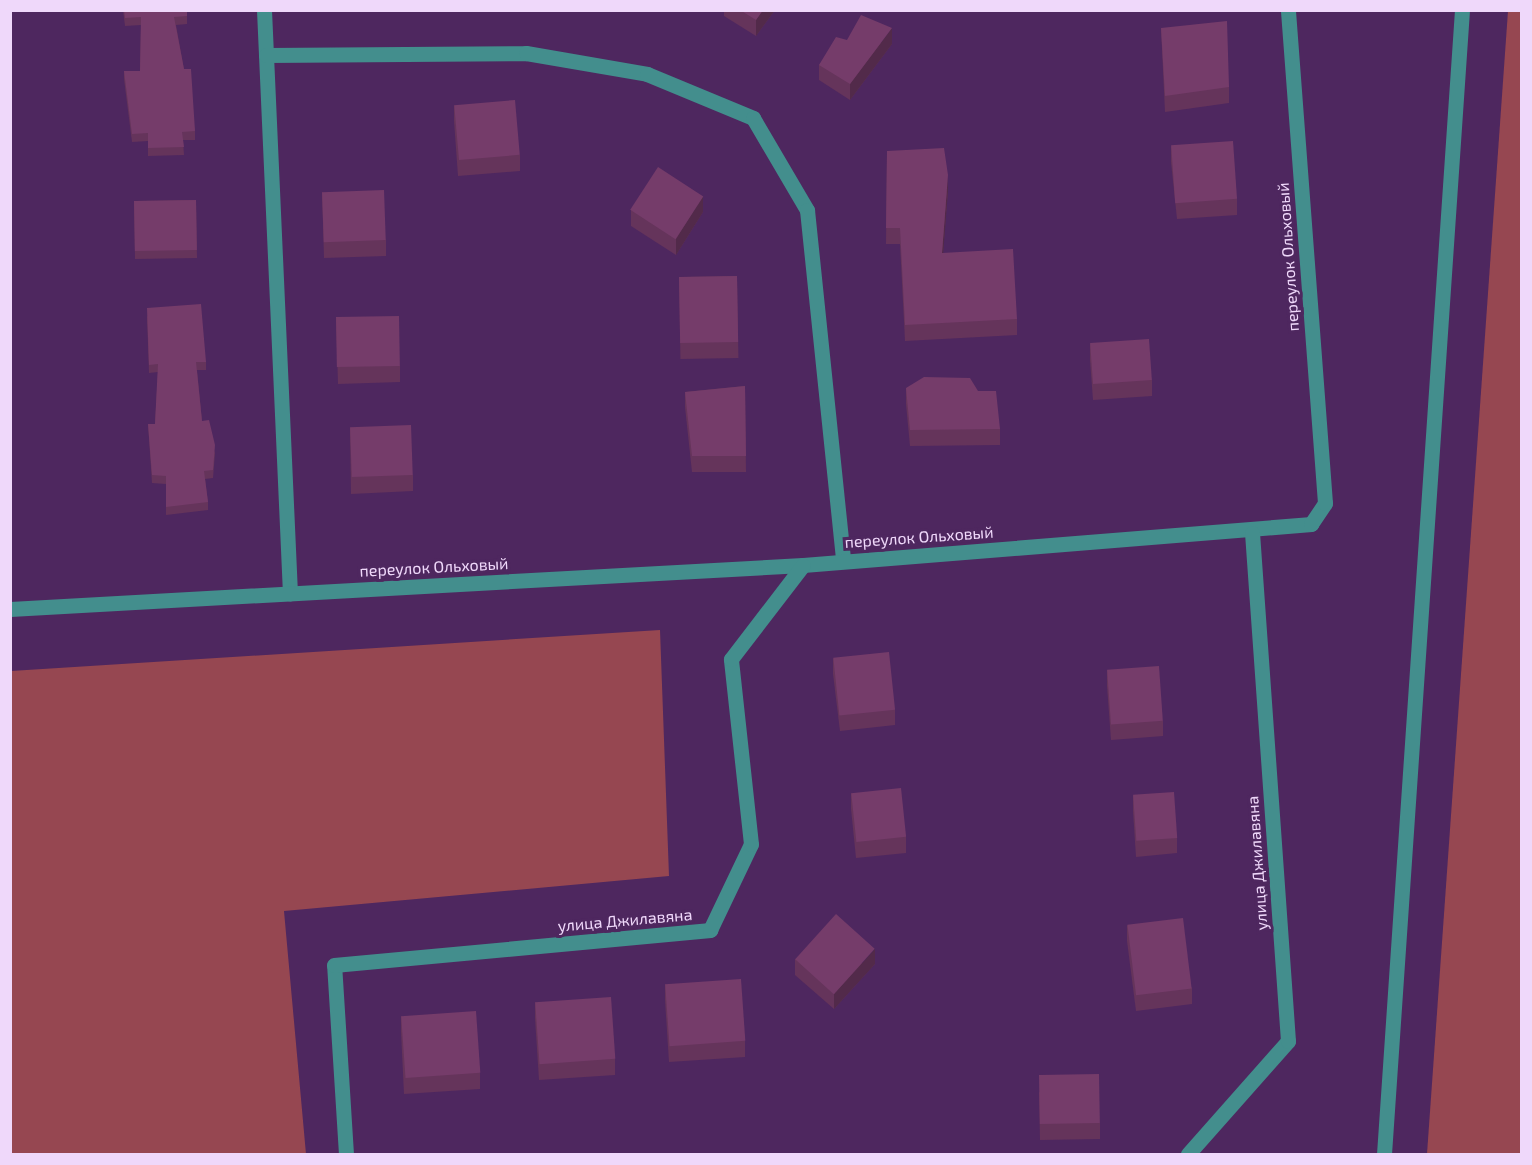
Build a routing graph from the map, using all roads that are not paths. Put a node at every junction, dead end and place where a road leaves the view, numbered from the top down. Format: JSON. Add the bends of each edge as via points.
{"nodes":[{"id":1,"x":264,"y":10,"type":"edge"},
{"id":2,"x":1288,"y":10,"type":"edge"},
{"id":3,"x":1462,"y":10,"type":"edge"},
{"id":4,"x":266,"y":55,"type":"junction"},
{"id":5,"x":1252,"y":532,"type":"junction"},
{"id":6,"x":843,"y":560,"type":"junction"},
{"id":7,"x":803,"y":565,"type":"junction"},
{"id":8,"x":290,"y":593,"type":"junction"},
{"id":9,"x":10,"y":609,"type":"edge"},
{"id":10,"x":346,"y":1155,"type":"edge"},
{"id":11,"x":1188,"y":1155,"type":"edge"},
{"id":12,"x":1384,"y":1155,"type":"edge"}],
"edges":[{"from":1,"to":4,"type":"street"},
{"from":2,"to":5,"type":"street","name":"переулок Ольховый","via":[[1325,503],[1311,524]]},
{"from":3,"to":12,"type":"street"},
{"from":4,"to":6,"type":"street","via":[[526,53],[647,74],[753,118],[807,210]]},
{"from":4,"to":8,"type":"street"},
{"from":5,"to":6,"type":"street","name":"переулок Ольховый"},
{"from":5,"to":11,"type":"street","name":"улица Джилавяна","via":[[1288,1041]]},
{"from":6,"to":7,"type":"street","name":"переулок Ольховый"},
{"from":7,"to":8,"type":"street","name":"переулок Ольховый"},
{"from":7,"to":10,"type":"street","name":"улица Джилавяна","via":[[731,659],[751,844],[710,930],[334,966]]},
{"from":8,"to":9,"type":"street","name":"переулок Ольховый"}]}
